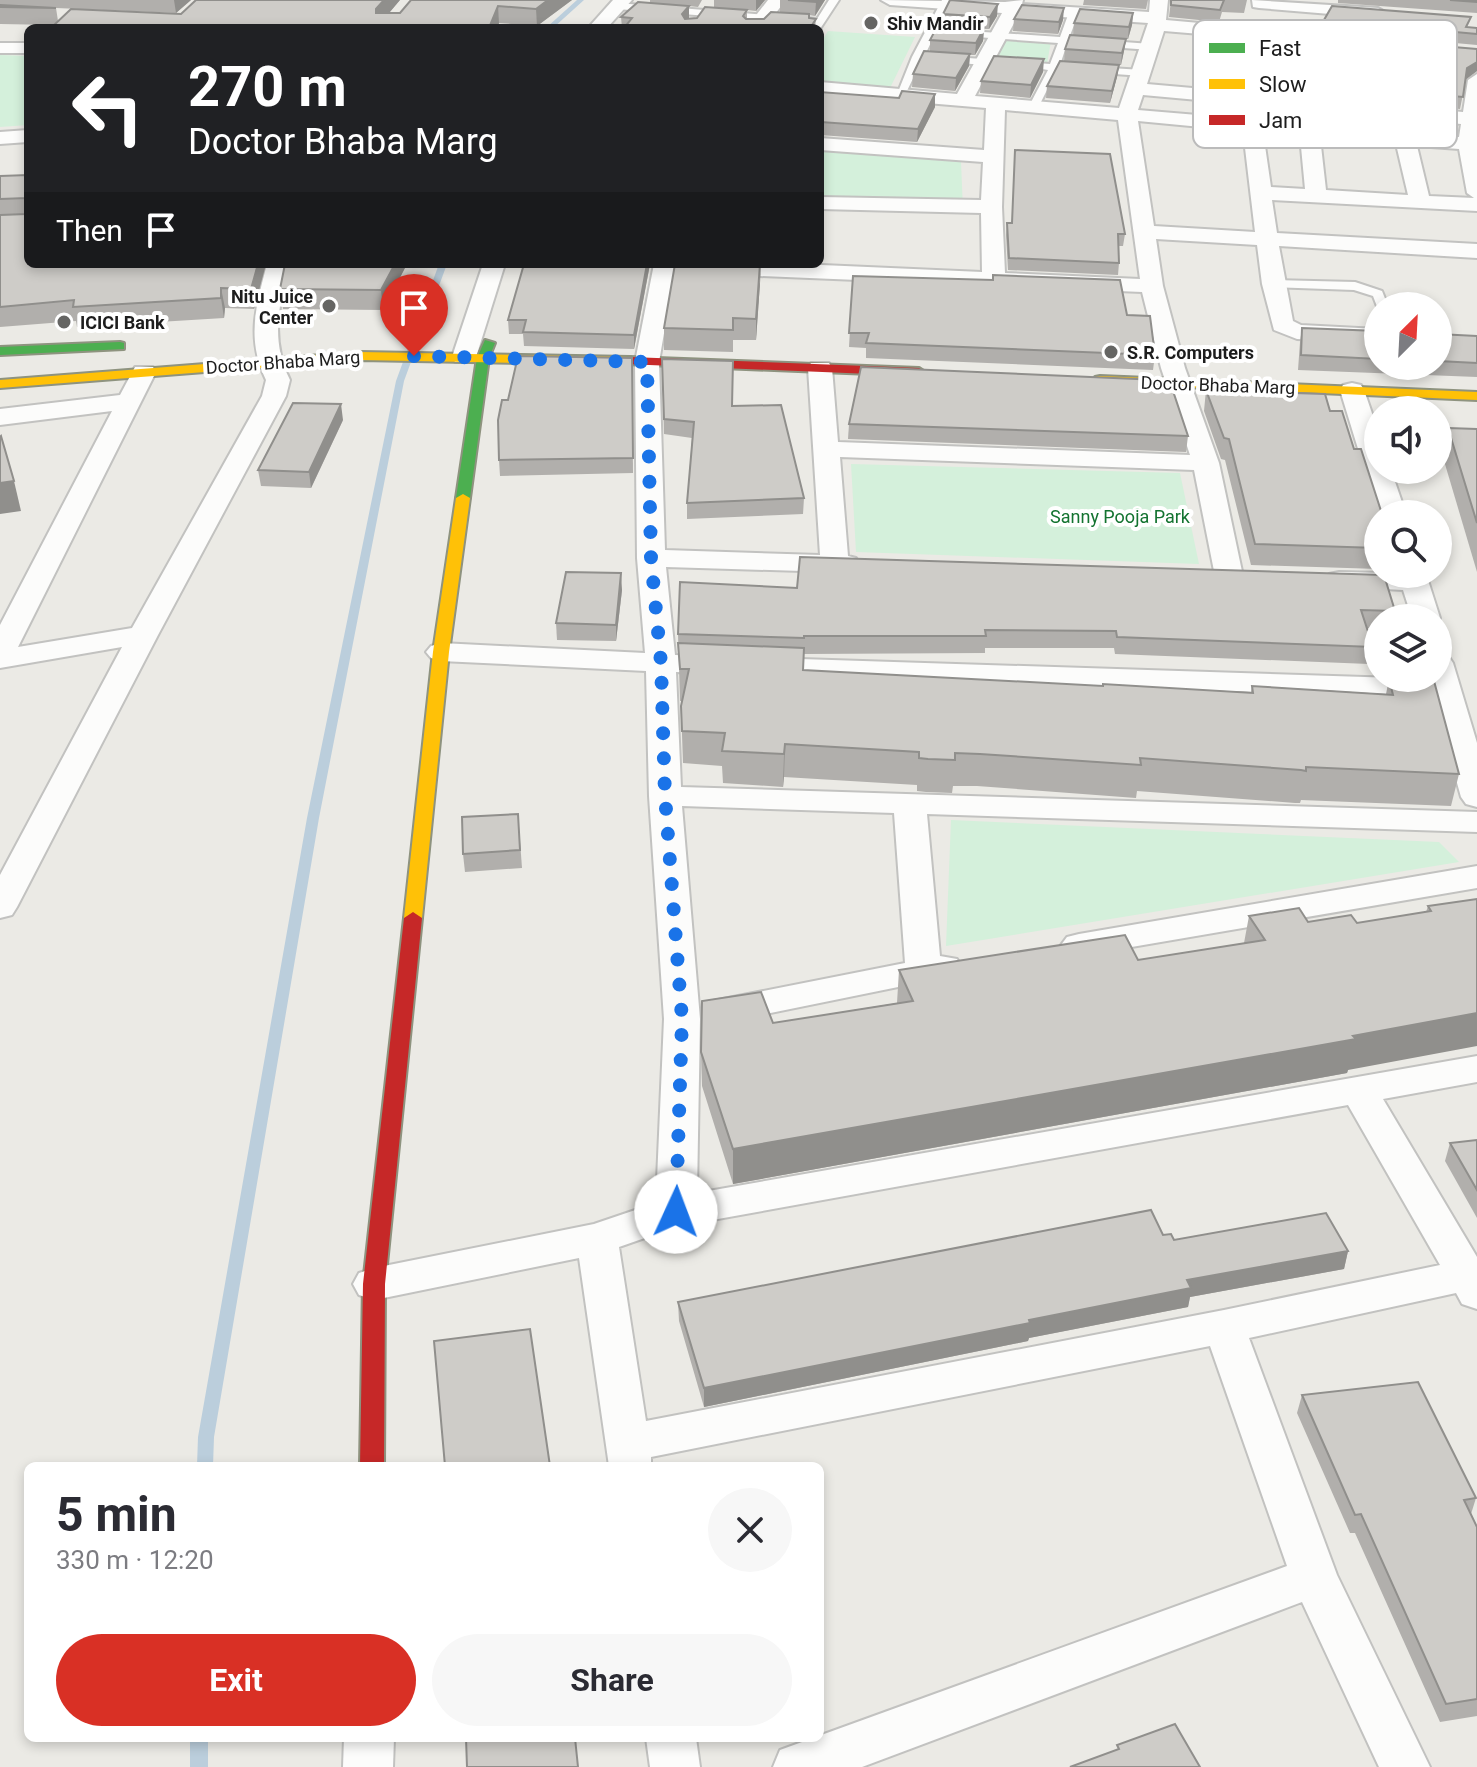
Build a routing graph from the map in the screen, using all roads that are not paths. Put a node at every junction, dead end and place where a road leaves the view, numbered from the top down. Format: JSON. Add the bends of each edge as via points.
{"nodes":[{"id":1,"x":711,"y":0,"type":"edge"},
{"id":2,"x":777,"y":0,"type":"edge"},
{"id":3,"x":834,"y":0,"type":"edge"},
{"id":4,"x":890,"y":0,"type":"edge"},
{"id":5,"x":1259,"y":1,"type":"edge"},
{"id":6,"x":946,"y":2,"type":"edge"},
{"id":7,"x":620,"y":3,"type":"edge"},
{"id":8,"x":1013,"y":5,"type":"edge"},
{"id":9,"x":1158,"y":14,"type":"edge"},
{"id":10,"x":1073,"y":15,"type":"junction"},
{"id":11,"x":698,"y":17,"type":"junction"},
{"id":12,"x":1338,"y":20,"type":"edge"},
{"id":13,"x":1193,"y":21,"type":"edge"},
{"id":14,"x":759,"y":23,"type":"edge"},
{"id":15,"x":601,"y":24,"type":"edge"},
{"id":16,"x":788,"y":24,"type":"edge"},
{"id":17,"x":819,"y":24,"type":"edge"},
{"id":18,"x":932,"y":31,"type":"junction"},
{"id":19,"x":999,"y":37,"type":"junction"},
{"id":20,"x":1063,"y":40,"type":"junction"},
{"id":21,"x":1151,"y":47,"type":"junction"},
{"id":22,"x":0,"y":48,"type":"edge"},
{"id":23,"x":24,"y":48,"type":"edge"},
{"id":24,"x":917,"y":57,"type":"junction"},
{"id":25,"x":986,"y":62,"type":"junction"},
{"id":26,"x":1054,"y":67,"type":"junction"},
{"id":27,"x":1140,"y":81,"type":"junction"},
{"id":28,"x":1476,"y":83,"type":"edge"},
{"id":29,"x":824,"y":88,"type":"edge"},
{"id":30,"x":1193,"y":90,"type":"edge"},
{"id":31,"x":900,"y":95,"type":"junction"},
{"id":32,"x":963,"y":100,"type":"junction"},
{"id":33,"x":996,"y":103,"type":"junction"},
{"id":34,"x":1034,"y":106,"type":"junction"},
{"id":35,"x":1127,"y":114,"type":"junction"},
{"id":36,"x":1457,"y":118,"type":"edge"},
{"id":37,"x":1471,"y":119,"type":"junction"},
{"id":38,"x":1193,"y":120,"type":"edge"},
{"id":39,"x":24,"y":136,"type":"edge"},
{"id":40,"x":0,"y":138,"type":"edge"},
{"id":41,"x":824,"y":144,"type":"edge"},
{"id":42,"x":1473,"y":145,"type":"edge"},
{"id":43,"x":1255,"y":148,"type":"edge"},
{"id":44,"x":1311,"y":148,"type":"edge"},
{"id":45,"x":1407,"y":148,"type":"edge"},
{"id":46,"x":993,"y":157,"type":"junction"},
{"id":47,"x":1260,"y":193,"type":"junction"},
{"id":48,"x":1477,"y":193,"type":"edge"},
{"id":49,"x":1316,"y":196,"type":"junction"},
{"id":50,"x":1420,"y":202,"type":"junction"},
{"id":51,"x":824,"y":203,"type":"edge"},
{"id":52,"x":1477,"y":205,"type":"edge"},
{"id":53,"x":991,"y":207,"type":"junction"},
{"id":54,"x":1145,"y":232,"type":"junction"},
{"id":55,"x":1268,"y":239,"type":"junction"},
{"id":56,"x":1477,"y":251,"type":"edge"},
{"id":57,"x":277,"y":268,"type":"edge"},
{"id":58,"x":493,"y":268,"type":"edge"},
{"id":59,"x":676,"y":268,"type":"edge"},
{"id":60,"x":726,"y":268,"type":"edge"},
{"id":61,"x":994,"y":279,"type":"junction"},
{"id":62,"x":1273,"y":284,"type":"junction"},
{"id":63,"x":1152,"y":286,"type":"junction"},
{"id":64,"x":1374,"y":292,"type":"edge"},
{"id":65,"x":1364,"y":335,"type":"edge"},
{"id":66,"x":327,"y":339,"type":"dead end"},
{"id":67,"x":287,"y":340,"type":"dead end"},
{"id":68,"x":131,"y":345,"type":"dead end"},
{"id":69,"x":259,"y":348,"type":"junction"},
{"id":70,"x":465,"y":350,"type":"junction"},
{"id":71,"x":0,"y":351,"type":"edge"},
{"id":72,"x":649,"y":355,"type":"junction"},
{"id":73,"x":933,"y":358,"type":"edge"},
{"id":74,"x":820,"y":368,"type":"junction"},
{"id":75,"x":144,"y":372,"type":"junction"},
{"id":76,"x":1085,"y":372,"type":"edge"},
{"id":77,"x":945,"y":374,"type":"edge"},
{"id":78,"x":1176,"y":376,"type":"junction"},
{"id":79,"x":1477,"y":381,"type":"edge"},
{"id":80,"x":0,"y":384,"type":"edge"},
{"id":81,"x":1352,"y":390,"type":"junction"},
{"id":82,"x":1477,"y":396,"type":"edge"},
{"id":83,"x":128,"y":401,"type":"junction"},
{"id":84,"x":0,"y":417,"type":"edge"},
{"id":85,"x":826,"y":449,"type":"junction"},
{"id":86,"x":1206,"y":463,"type":"junction"},
{"id":87,"x":1387,"y":500,"type":"edge"},
{"id":88,"x":651,"y":558,"type":"junction"},
{"id":89,"x":835,"y":564,"type":"junction"},
{"id":90,"x":866,"y":565,"type":"edge"},
{"id":91,"x":1197,"y":575,"type":"edge"},
{"id":92,"x":1229,"y":576,"type":"junction"},
{"id":93,"x":1260,"y":577,"type":"edge"},
{"id":94,"x":1364,"y":578,"type":"edge"},
{"id":95,"x":1306,"y":579,"type":"edge"},
{"id":96,"x":143,"y":635,"type":"junction"},
{"id":97,"x":441,"y":652,"type":"junction"},
{"id":98,"x":0,"y":653,"type":"edge"},
{"id":99,"x":0,"y":659,"type":"edge"},
{"id":100,"x":661,"y":663,"type":"junction"},
{"id":101,"x":1364,"y":675,"type":"edge"},
{"id":102,"x":1447,"y":692,"type":"edge"},
{"id":103,"x":665,"y":796,"type":"junction"},
{"id":104,"x":1477,"y":797,"type":"edge"},
{"id":105,"x":910,"y":803,"type":"junction"},
{"id":106,"x":1477,"y":822,"type":"edge"},
{"id":107,"x":1477,"y":877,"type":"edge"},
{"id":108,"x":0,"y":907,"type":"edge"},
{"id":109,"x":1046,"y":950,"type":"edge"},
{"id":110,"x":969,"y":963,"type":"edge"},
{"id":111,"x":923,"y":971,"type":"junction"},
{"id":112,"x":682,"y":1019,"type":"junction"},
{"id":113,"x":1477,"y":1069,"type":"edge"},
{"id":114,"x":1357,"y":1088,"type":"junction"},
{"id":115,"x":676,"y":1212,"type":"junction"},
{"id":116,"x":597,"y":1239,"type":"junction"},
{"id":117,"x":374,"y":1284,"type":"junction"},
{"id":118,"x":1473,"y":1284,"type":"edge"},
{"id":119,"x":1224,"y":1327,"type":"junction"},
{"id":120,"x":629,"y":1455,"type":"edge"},
{"id":121,"x":372,"y":1462,"type":"edge"},
{"id":122,"x":1314,"y":1577,"type":"junction"},
{"id":123,"x":369,"y":1742,"type":"edge"},
{"id":124,"x":672,"y":1742,"type":"edge"},
{"id":125,"x":368,"y":1767,"type":"edge"},
{"id":126,"x":675,"y":1767,"type":"edge"},
{"id":127,"x":798,"y":1767,"type":"edge"},
{"id":128,"x":1405,"y":1767,"type":"edge"}],
"edges":[{"from":1,"to":11,"type":"lane"},
{"from":2,"to":14,"type":"street"},
{"from":3,"to":17,"type":"lane"},
{"from":4,"to":6,"type":"street"},
{"from":5,"to":12,"type":"street"},
{"from":6,"to":8,"type":"street"},
{"from":6,"to":18,"type":"lane"},
{"from":7,"to":11,"type":"lane"},
{"from":7,"to":15,"type":"street"},
{"from":8,"to":10,"type":"street"},
{"from":8,"to":19,"type":"street"},
{"from":9,"to":10,"type":"street"},
{"from":9,"to":13,"type":"street"},
{"from":9,"to":21,"type":"street"},
{"from":10,"to":20,"type":"lane"},
{"from":11,"to":14,"type":"lane"},
{"from":14,"to":16,"type":"lane"},
{"from":18,"to":19,"type":"lane"},
{"from":18,"to":24,"type":"lane"},
{"from":19,"to":20,"type":"lane"},
{"from":19,"to":25,"type":"street"},
{"from":20,"to":21,"type":"lane"},
{"from":20,"to":26,"type":"lane"},
{"from":21,"to":27,"type":"street"},
{"from":22,"to":23,"type":"street"},
{"from":24,"to":25,"type":"lane"},
{"from":24,"to":31,"type":"lane"},
{"from":25,"to":26,"type":"lane"},
{"from":25,"to":32,"type":"street"},
{"from":26,"to":27,"type":"lane"},
{"from":26,"to":34,"type":"lane"},
{"from":27,"to":30,"type":"street"},
{"from":27,"to":35,"type":"street"},
{"from":28,"to":37,"type":"street"},
{"from":29,"to":31,"type":"street"},
{"from":31,"to":32,"type":"street"},
{"from":32,"to":33,"type":"street"},
{"from":33,"to":34,"type":"street"},
{"from":33,"to":46,"type":"street"},
{"from":34,"to":35,"type":"street"},
{"from":35,"to":38,"type":"street"},
{"from":35,"to":54,"type":"street"},
{"from":36,"to":37,"type":"street"},
{"from":37,"to":42,"type":"street"},
{"from":39,"to":40,"type":"street"},
{"from":41,"to":46,"type":"street"},
{"from":42,"to":48,"type":"street"},
{"from":43,"to":47,"type":"street"},
{"from":44,"to":49,"type":"street"},
{"from":45,"to":50,"type":"street"},
{"from":46,"to":53,"type":"street"},
{"from":47,"to":49,"type":"street"},
{"from":47,"to":55,"type":"street"},
{"from":49,"to":50,"type":"street"},
{"from":50,"to":52,"type":"street"},
{"from":51,"to":53,"type":"street"},
{"from":53,"to":61,"type":"street"},
{"from":54,"to":55,"type":"street"},
{"from":54,"to":63,"type":"street"},
{"from":55,"to":56,"type":"street"},
{"from":55,"to":62,"type":"street"},
{"from":57,"to":69,"type":"street"},
{"from":58,"to":70,"type":"street"},
{"from":59,"to":72,"type":"street"},
{"from":60,"to":61,"type":"street"},
{"from":61,"to":63,"type":"street"},
{"from":62,"to":64,"type":"lane","via":[[1363,287]]},
{"from":62,"to":65,"type":"street","via":[[1280,320],[1288,329]]},
{"from":63,"to":78,"type":"street"},
{"from":66,"to":70,"type":"street","name":"Doctor Bhaba Marg"},
{"from":67,"to":69,"type":"street","name":"Doctor Bhaba Marg"},
{"from":68,"to":71,"type":"street"},
{"from":69,"to":70,"type":"street","name":"Doctor Bhaba Marg","via":[[360,356]]},
{"from":69,"to":75,"type":"street","name":"Doctor Bhaba Marg"},
{"from":69,"to":96,"type":"street","via":[[278,380],[274,396]]},
{"from":70,"to":72,"type":"street","name":"Doctor Bhaba Marg"},
{"from":70,"to":97,"type":"street"},
{"from":72,"to":73,"type":"street","name":"Doctor Bhaba Marg"},
{"from":72,"to":74,"type":"street","name":"Doctor Bhaba Marg"},
{"from":72,"to":88,"type":"street"},
{"from":74,"to":77,"type":"street","name":"Doctor Bhaba Marg"},
{"from":74,"to":85,"type":"street"},
{"from":75,"to":80,"type":"street","name":"Doctor Bhaba Marg"},
{"from":75,"to":83,"type":"street"},
{"from":76,"to":78,"type":"street","name":"Doctor Bhaba Marg"},
{"from":78,"to":79,"type":"street","name":"Doctor Bhaba Marg"},
{"from":78,"to":81,"type":"street","name":"Doctor Bhaba Marg"},
{"from":78,"to":86,"type":"street"},
{"from":81,"to":82,"type":"street","name":"Doctor Bhaba Marg"},
{"from":81,"to":87,"type":"street"},
{"from":83,"to":84,"type":"street"},
{"from":83,"to":98,"type":"street"},
{"from":85,"to":86,"type":"street"},
{"from":85,"to":89,"type":"street"},
{"from":86,"to":92,"type":"street"},
{"from":88,"to":89,"type":"street"},
{"from":88,"to":100,"type":"street"},
{"from":89,"to":90,"type":"street"},
{"from":91,"to":92,"type":"street"},
{"from":92,"to":93,"type":"street"},
{"from":94,"to":95,"type":"street"},
{"from":96,"to":99,"type":"street"},
{"from":96,"to":108,"type":"street"},
{"from":97,"to":100,"type":"street"},
{"from":97,"to":117,"type":"street"},
{"from":100,"to":101,"type":"street"},
{"from":100,"to":103,"type":"street"},
{"from":102,"to":104,"type":"street"},
{"from":103,"to":105,"type":"street"},
{"from":103,"to":112,"type":"street"},
{"from":105,"to":106,"type":"street"},
{"from":105,"to":111,"type":"street"},
{"from":107,"to":109,"type":"street"},
{"from":110,"to":111,"type":"street"},
{"from":111,"to":112,"type":"street"},
{"from":112,"to":115,"type":"street"},
{"from":113,"to":114,"type":"street"},
{"from":114,"to":115,"type":"street"},
{"from":114,"to":118,"type":"street"},
{"from":115,"to":116,"type":"street"},
{"from":116,"to":117,"type":"street"},
{"from":116,"to":120,"type":"street"},
{"from":117,"to":121,"type":"street"},
{"from":118,"to":119,"type":"street"},
{"from":119,"to":120,"type":"street"},
{"from":119,"to":122,"type":"street"},
{"from":122,"to":127,"type":"street"},
{"from":122,"to":128,"type":"street"},
{"from":123,"to":125,"type":"street"},
{"from":124,"to":126,"type":"street"}]}
